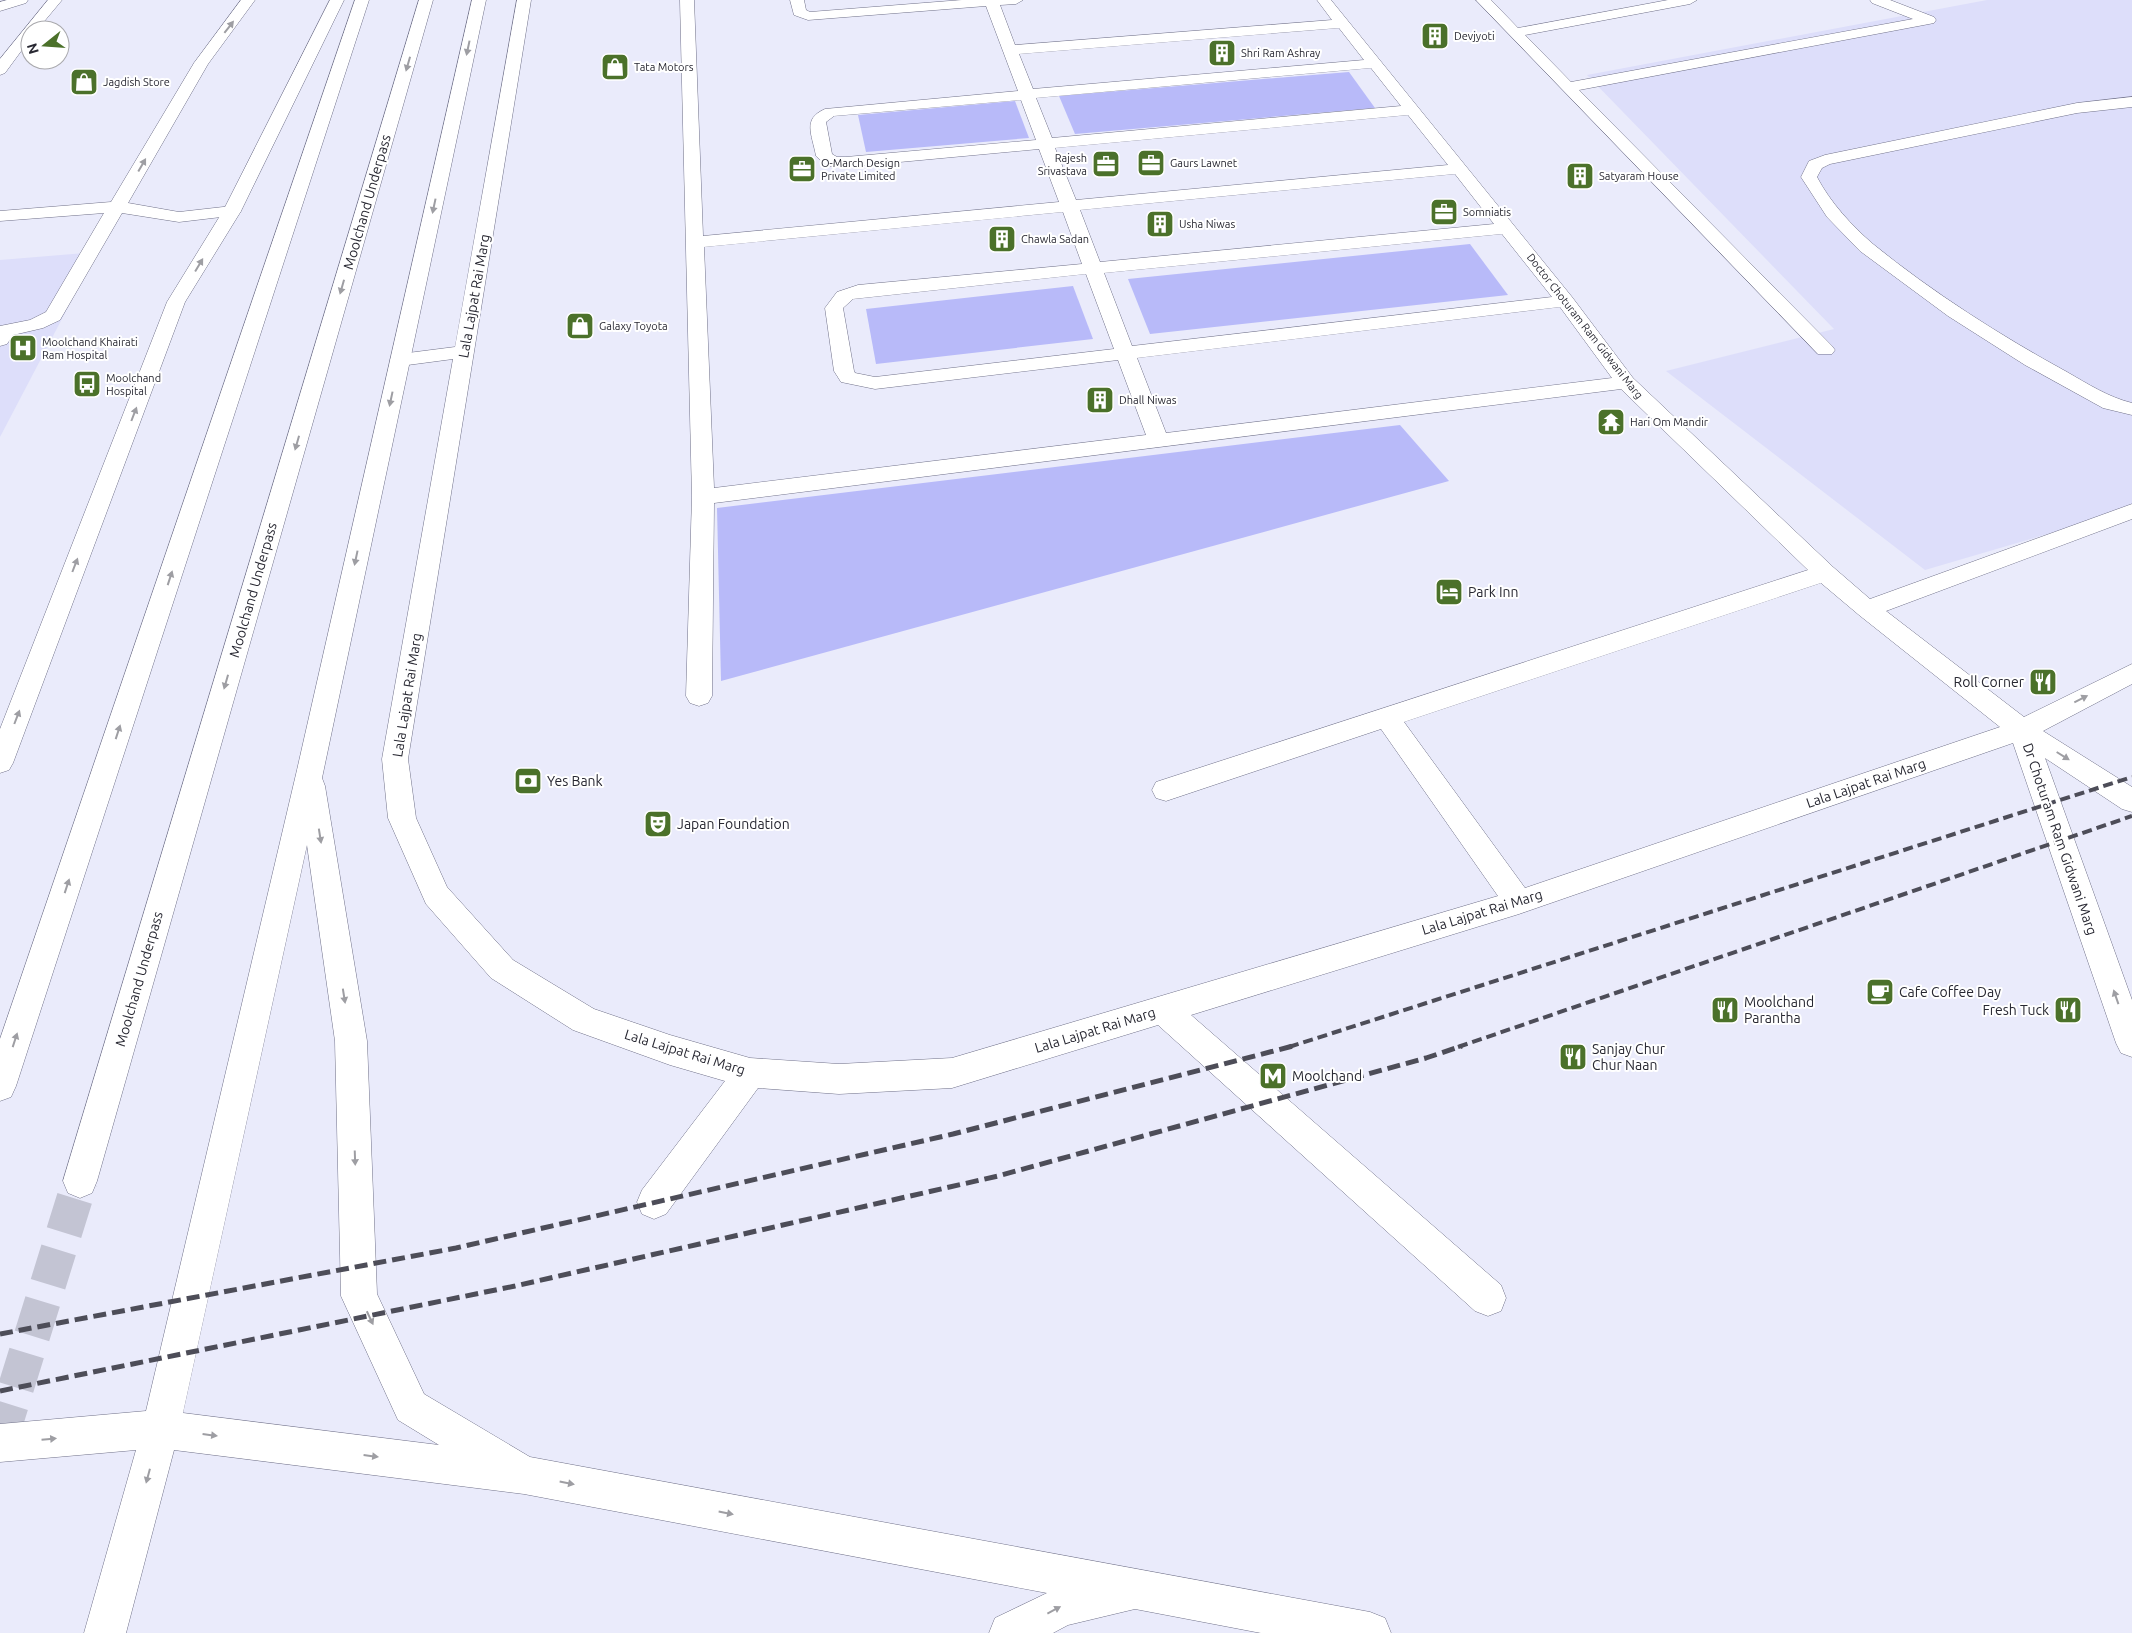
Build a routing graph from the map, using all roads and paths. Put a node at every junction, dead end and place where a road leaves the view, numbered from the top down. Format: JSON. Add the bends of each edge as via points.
{"nodes":[{"id":1,"x":21,"y":0,"type":"edge"},
{"id":2,"x":55,"y":0,"type":"edge"},
{"id":3,"x":248,"y":0,"type":"edge"},
{"id":4,"x":337,"y":0,"type":"edge"},
{"id":5,"x":362,"y":0,"type":"edge"},
{"id":6,"x":426,"y":0,"type":"edge"},
{"id":7,"x":479,"y":0,"type":"edge"},
{"id":8,"x":524,"y":0,"type":"edge"},
{"id":9,"x":687,"y":0,"type":"edge"},
{"id":10,"x":797,"y":0,"type":"edge"},
{"id":11,"x":1016,"y":0,"type":"edge"},
{"id":12,"x":1324,"y":0,"type":"edge"},
{"id":13,"x":1483,"y":0,"type":"edge"},
{"id":14,"x":1690,"y":0,"type":"edge"},
{"id":15,"x":1877,"y":0,"type":"edge"},
{"id":16,"x":991,"y":1,"type":"edge"},
{"id":17,"x":0,"y":7,"type":"edge"},
{"id":18,"x":1343,"y":23,"type":"junction"},
{"id":19,"x":1514,"y":33,"type":"junction"},
{"id":20,"x":0,"y":39,"type":"edge"},
{"id":21,"x":16,"y":46,"type":"junction"},
{"id":22,"x":1010,"y":50,"type":"junction"},
{"id":23,"x":1375,"y":63,"type":"junction"},
{"id":24,"x":0,"y":70,"type":"edge"},
{"id":25,"x":1568,"y":87,"type":"junction"},
{"id":26,"x":1027,"y":94,"type":"junction"},
{"id":27,"x":2132,"y":102,"type":"edge"},
{"id":28,"x":1413,"y":110,"type":"junction"},
{"id":29,"x":1046,"y":144,"type":"junction"},
{"id":30,"x":1460,"y":169,"type":"junction"},
{"id":31,"x":1069,"y":206,"type":"junction"},
{"id":32,"x":118,"y":207,"type":"junction"},
{"id":33,"x":232,"y":212,"type":"junction"},
{"id":34,"x":0,"y":216,"type":"edge"},
{"id":35,"x":1507,"y":228,"type":"junction"},
{"id":36,"x":695,"y":242,"type":"junction"},
{"id":37,"x":1092,"y":268,"type":"junction"},
{"id":38,"x":1565,"y":301,"type":"junction"},
{"id":39,"x":2,"y":333,"type":"edge"},
{"id":40,"x":1824,"y":350,"type":"dead end"},
{"id":41,"x":464,"y":352,"type":"junction"},
{"id":42,"x":1125,"y":354,"type":"junction"},
{"id":43,"x":400,"y":360,"type":"junction"},
{"id":44,"x":1626,"y":382,"type":"junction"},
{"id":45,"x":2132,"y":408,"type":"edge"},
{"id":46,"x":1158,"y":440,"type":"junction"},
{"id":47,"x":703,"y":497,"type":"junction"},
{"id":48,"x":2132,"y":511,"type":"edge"},
{"id":49,"x":1825,"y":573,"type":"junction"},
{"id":50,"x":1867,"y":609,"type":"junction"},
{"id":51,"x":2132,"y":673,"type":"edge"},
{"id":52,"x":699,"y":696,"type":"dead end"},
{"id":53,"x":1386,"y":716,"type":"junction"},
{"id":54,"x":2022,"y":730,"type":"junction"},
{"id":55,"x":0,"y":763,"type":"edge"},
{"id":56,"x":310,"y":770,"type":"junction"},
{"id":57,"x":1166,"y":790,"type":"dead end"},
{"id":58,"x":2132,"y":800,"type":"edge"},
{"id":59,"x":1519,"y":902,"type":"junction"},
{"id":60,"x":1162,"y":1009,"type":"junction"},
{"id":61,"x":2132,"y":1043,"type":"edge"},
{"id":62,"x":750,"y":1073,"type":"junction"},
{"id":63,"x":0,"y":1086,"type":"edge"},
{"id":64,"x":80,"y":1181,"type":"tunnel mouth"},
{"id":65,"x":654,"y":1202,"type":"dead end"},
{"id":66,"x":1488,"y":1298,"type":"dead end"},
{"id":67,"x":161,"y":1429,"type":"junction"},
{"id":68,"x":0,"y":1443,"type":"edge"},
{"id":69,"x":524,"y":1475,"type":"junction"},
{"id":70,"x":1198,"y":1601,"type":"junction"},
{"id":71,"x":105,"y":1633,"type":"edge"},
{"id":72,"x":1010,"y":1633,"type":"edge"},
{"id":73,"x":1370,"y":1633,"type":"edge"}],
"edges":[{"from":1,"to":17,"type":"street"},
{"from":2,"to":21,"type":"street"},
{"from":32,"to":3,"type":"street","one_way":true,"via":[[201,63]]},
{"from":4,"to":33,"type":"street"},
{"from":63,"to":5,"type":"street","one_way":true},
{"from":6,"to":64,"type":"street","name":"Moolchand Underpass","one_way":true},
{"from":7,"to":43,"type":"street","one_way":true},
{"from":8,"to":41,"type":"street","name":"Lala Lajpat Rai Marg"},
{"from":9,"to":36,"type":"street"},
{"from":10,"to":16,"type":"street","via":[[799,12],[808,16]]},
{"from":11,"to":16,"type":"street"},
{"from":12,"to":18,"type":"street","name":"Doctor Choturam Ram Gidwani Marg"},
{"from":13,"to":19,"type":"street"},
{"from":14,"to":19,"type":"street"},
{"from":15,"to":25,"type":"street","via":[[1929,20]]},
{"from":16,"to":22,"type":"street"},
{"from":18,"to":22,"type":"street"},
{"from":18,"to":23,"type":"street","name":"Doctor Choturam Ram Gidwani Marg"},
{"from":19,"to":25,"type":"street"},
{"from":20,"to":21,"type":"street"},
{"from":21,"to":24,"type":"street"},
{"from":22,"to":26,"type":"street"},
{"from":23,"to":26,"type":"street"},
{"from":23,"to":28,"type":"street","name":"Doctor Choturam Ram Gidwani Marg"},
{"from":25,"to":40,"type":"street"},
{"from":26,"to":29,"type":"street"},
{"from":26,"to":29,"type":"street","via":[[831,112],[820,117],[818,122],[824,156],[832,162],[846,162]]},
{"from":27,"to":45,"type":"street","via":[[2077,108],[1825,160],[1815,165],[1809,177],[1833,213],[1866,247],[1955,312],[2032,361],[2110,404]]},
{"from":28,"to":29,"type":"street"},
{"from":28,"to":30,"type":"street","name":"Doctor Choturam Ram Gidwani Marg"},
{"from":29,"to":31,"type":"street"},
{"from":30,"to":31,"type":"street"},
{"from":30,"to":35,"type":"street","name":"Doctor Choturam Ram Gidwani Marg"},
{"from":31,"to":36,"type":"street"},
{"from":31,"to":37,"type":"street"},
{"from":32,"to":33,"type":"street","via":[[180,217]]},
{"from":32,"to":34,"type":"street"},
{"from":32,"to":39,"type":"street","via":[[53,316],[37,324]]},
{"from":55,"to":33,"type":"street","one_way":true,"via":[[176,302]]},
{"from":35,"to":37,"type":"street"},
{"from":35,"to":38,"type":"street","name":"Doctor Choturam Ram Gidwani Marg"},
{"from":36,"to":47,"type":"street"},
{"from":37,"to":42,"type":"street"},
{"from":37,"to":42,"type":"street","via":[[858,291],[845,295],[836,301],[834,308],[844,371],[848,378],[875,383]]},
{"from":38,"to":42,"type":"street"},
{"from":38,"to":44,"type":"street","name":"Doctor Choturam Ram Gidwani Marg"},
{"from":41,"to":43,"type":"street"},
{"from":41,"to":62,"type":"street","name":"Lala Lajpat Rai Marg","via":[[395,759],[402,818],[436,895],[502,969],[584,1020]]},
{"from":42,"to":46,"type":"street"},
{"from":43,"to":56,"type":"street","one_way":true},
{"from":44,"to":46,"type":"street"},
{"from":44,"to":49,"type":"street","name":"Doctor Choturam Ram Gidwani Marg"},
{"from":46,"to":47,"type":"street"},
{"from":47,"to":52,"type":"street"},
{"from":48,"to":50,"type":"street"},
{"from":49,"to":50,"type":"street","name":"Doctor Choturam Ram Gidwani Marg"},
{"from":49,"to":53,"type":"street"},
{"from":50,"to":54,"type":"street","name":"Doctor Choturam Ram Gidwani Marg"},
{"from":54,"to":51,"type":"street","name":"Lala Lajpat Rai Marg","one_way":true},
{"from":53,"to":57,"type":"street"},
{"from":53,"to":59,"type":"street"},
{"from":54,"to":58,"type":"street","name":"Dr Choturam Ram Gidwani Marg","one_way":true},
{"from":54,"to":59,"type":"street","name":"Lala Lajpat Rai Marg"},
{"from":61,"to":54,"type":"street","name":"Dr Choturam Ram Gidwani Marg","one_way":true},
{"from":56,"to":67,"type":"street"},
{"from":56,"to":69,"type":"street","one_way":true,"via":[[351,1041],[359,1296],[411,1407]]},
{"from":59,"to":60,"type":"street","name":"Lala Lajpat Rai Marg"},
{"from":60,"to":62,"type":"street","name":"Lala Lajpat Rai Marg","via":[[952,1073],[840,1079]]},
{"from":60,"to":66,"type":"street"},
{"from":62,"to":65,"type":"street"},
{"from":68,"to":67,"type":"street","one_way":true},
{"from":67,"to":69,"type":"street","one_way":true},
{"from":67,"to":71,"type":"street","one_way":true},
{"from":69,"to":70,"type":"street","one_way":true},
{"from":72,"to":70,"type":"street","one_way":true,"via":[[1063,1606],[1130,1592]]},
{"from":70,"to":73,"type":"street"}]}
